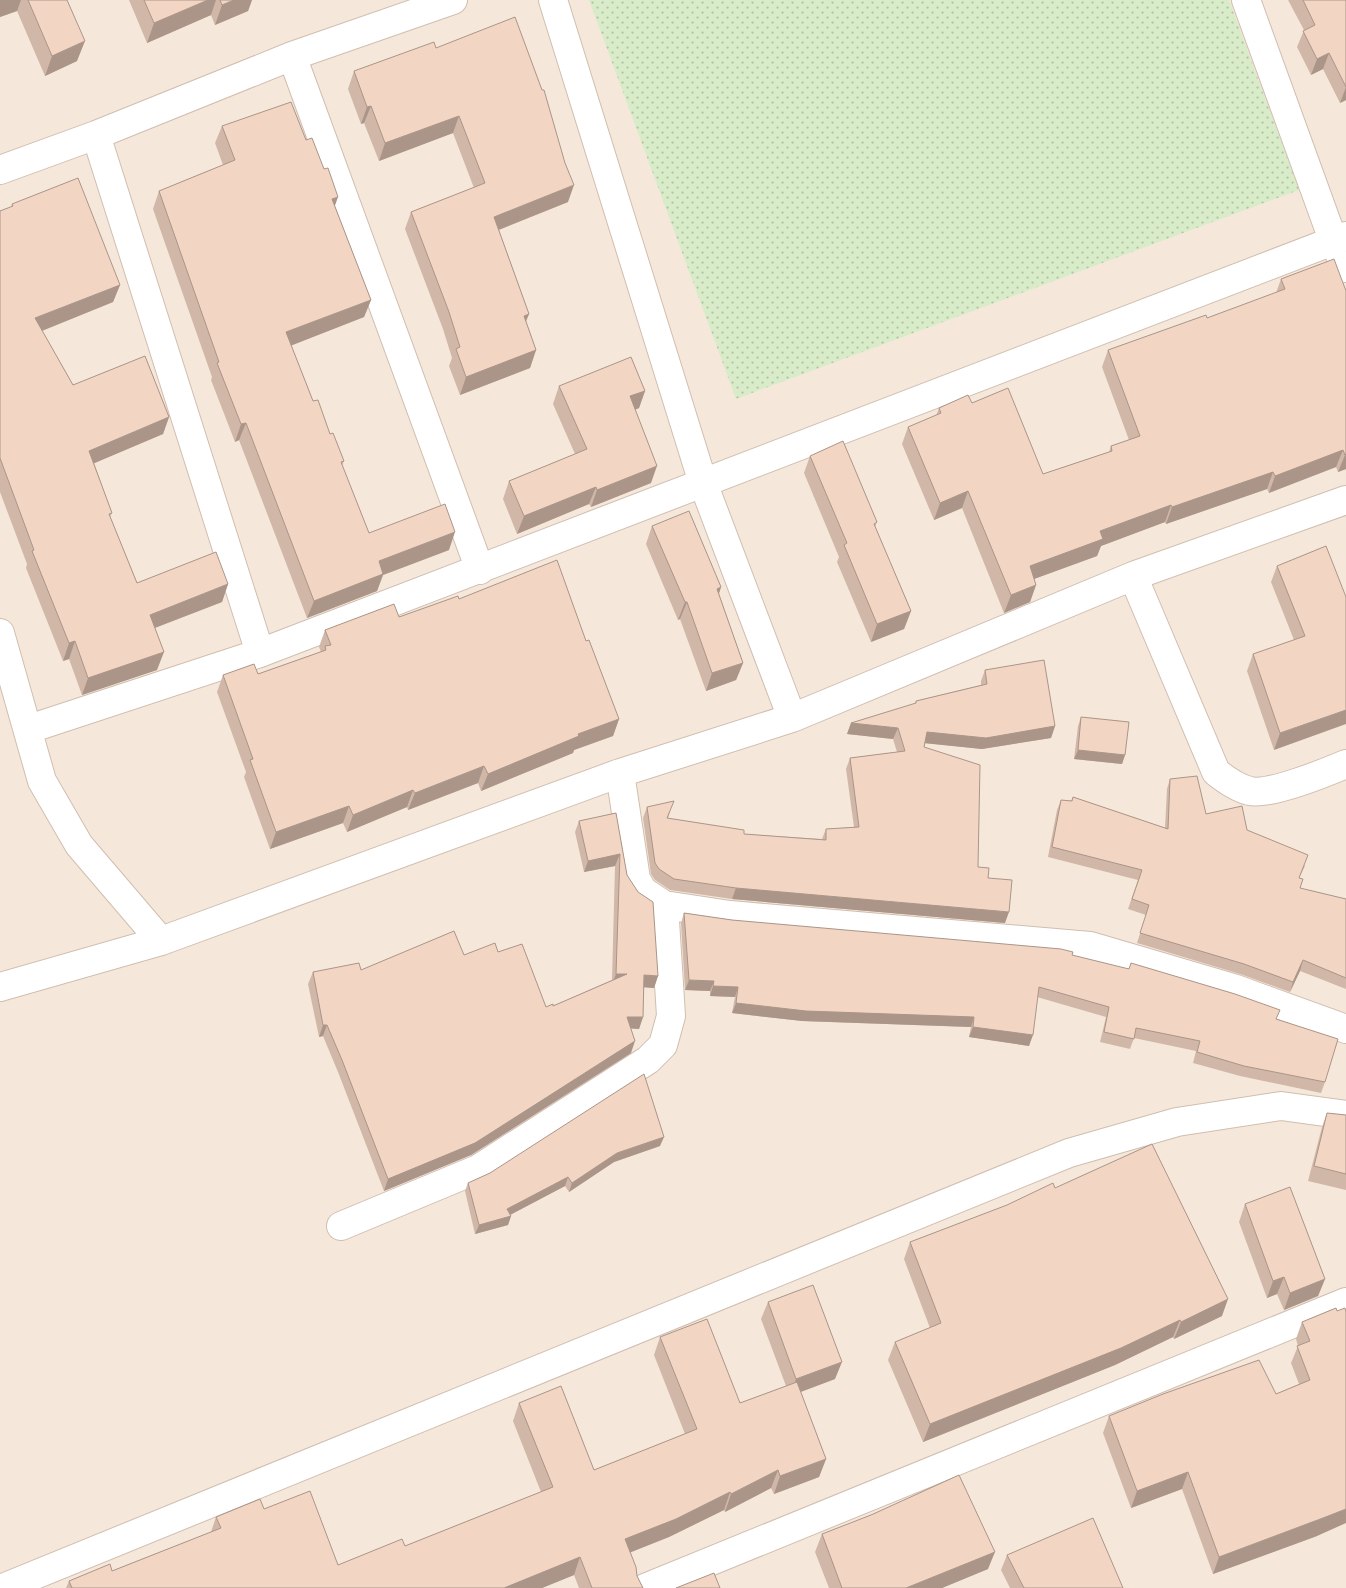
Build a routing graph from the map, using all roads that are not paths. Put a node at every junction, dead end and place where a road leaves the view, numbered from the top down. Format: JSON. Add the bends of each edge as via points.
{"nodes":[{"id":1,"x":453,"y":0,"type":"edge"},
{"id":2,"x":553,"y":0,"type":"edge"},
{"id":3,"x":1246,"y":0,"type":"edge"},
{"id":4,"x":292,"y":56,"type":"junction"},
{"id":5,"x":96,"y":135,"type":"junction"},
{"id":6,"x":0,"y":170,"type":"edge"},
{"id":7,"x":1340,"y":238,"type":"edge"},
{"id":8,"x":1346,"y":268,"type":"edge"},
{"id":9,"x":704,"y":483,"type":"junction"},
{"id":10,"x":1346,"y":500,"type":"edge"},
{"id":11,"x":480,"y":570,"type":"junction"},
{"id":12,"x":1133,"y":576,"type":"junction"},
{"id":13,"x":0,"y":633,"type":"edge"},
{"id":14,"x":260,"y":653,"type":"junction"},
{"id":15,"x":792,"y":718,"type":"junction"},
{"id":16,"x":29,"y":728,"type":"junction"},
{"id":17,"x":1346,"y":764,"type":"edge"},
{"id":18,"x":620,"y":773,"type":"junction"},
{"id":19,"x":664,"y":905,"type":"junction"},
{"id":20,"x":161,"y":941,"type":"junction"},
{"id":21,"x":0,"y":988,"type":"edge"},
{"id":22,"x":1346,"y":1029,"type":"edge"},
{"id":23,"x":1346,"y":1115,"type":"edge"},
{"id":24,"x":341,"y":1226,"type":"dead end"},
{"id":25,"x":1346,"y":1302,"type":"edge"},
{"id":26,"x":38,"y":1581,"type":"edge"},
{"id":27,"x":3,"y":1588,"type":"edge"},
{"id":28,"x":645,"y":1588,"type":"edge"}],
"edges":[{"from":1,"to":4,"type":"street"},
{"from":2,"to":9,"type":"street"},
{"from":3,"to":7,"type":"street"},
{"from":4,"to":5,"type":"street"},
{"from":4,"to":11,"type":"street"},
{"from":5,"to":6,"type":"street"},
{"from":5,"to":14,"type":"street"},
{"from":7,"to":8,"type":"street"},
{"from":7,"to":9,"type":"street"},
{"from":9,"to":11,"type":"street"},
{"from":9,"to":15,"type":"street"},
{"from":10,"to":12,"type":"street"},
{"from":11,"to":14,"type":"street"},
{"from":12,"to":15,"type":"street"},
{"from":12,"to":17,"type":"street","via":[[1216,772],[1251,792],[1294,784]]},
{"from":13,"to":16,"type":"street"},
{"from":14,"to":16,"type":"street"},
{"from":15,"to":18,"type":"street"},
{"from":16,"to":20,"type":"street","via":[[42,781],[79,844]]},
{"from":18,"to":19,"type":"street","via":[[636,879],[643,891]]},
{"from":18,"to":20,"type":"street"},
{"from":19,"to":22,"type":"street","via":[[730,915],[1090,946],[1236,989]]},
{"from":19,"to":24,"type":"street","via":[[671,1016],[664,1045],[648,1060],[478,1170]]},
{"from":20,"to":21,"type":"street"},
{"from":23,"to":26,"type":"street","via":[[1281,1106],[1177,1122],[1069,1152]]},
{"from":25,"to":28,"type":"street"},
{"from":26,"to":27,"type":"street"}]}
